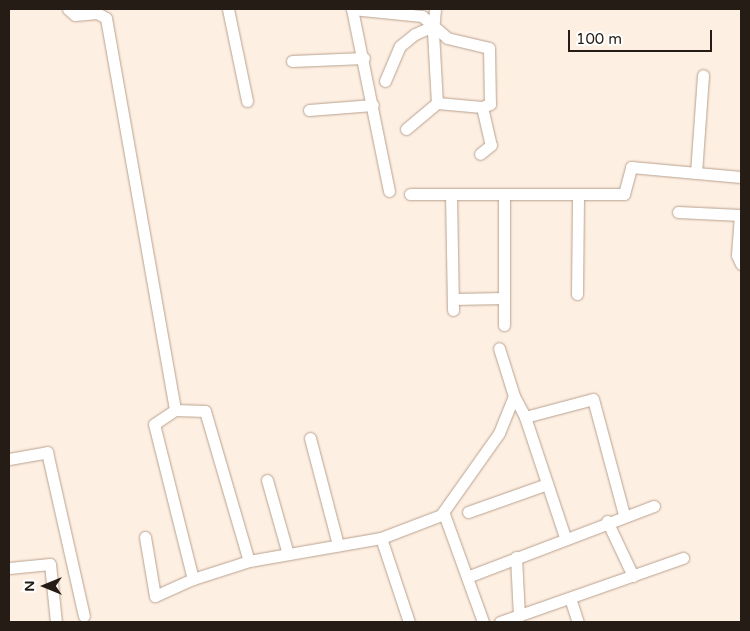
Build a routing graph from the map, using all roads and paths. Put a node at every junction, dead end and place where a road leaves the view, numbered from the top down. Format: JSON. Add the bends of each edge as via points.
{"nodes":[{"id":1,"x":68,"y":9,"type":"edge"},
{"id":2,"x":228,"y":9,"type":"edge"},
{"id":3,"x":435,"y":9,"type":"edge"},
{"id":4,"x":433,"y":26,"type":"junction"},
{"id":5,"x":364,"y":58,"type":"junction"},
{"id":6,"x":292,"y":61,"type":"dead end"},
{"id":7,"x":703,"y":75,"type":"dead end"},
{"id":8,"x":384,"y":81,"type":"dead end"},
{"id":9,"x":247,"y":100,"type":"dead end"},
{"id":10,"x":437,"y":103,"type":"junction"},
{"id":11,"x":373,"y":105,"type":"junction"},
{"id":12,"x":482,"y":107,"type":"junction"},
{"id":13,"x":309,"y":110,"type":"dead end"},
{"id":14,"x":406,"y":129,"type":"dead end"},
{"id":15,"x":480,"y":154,"type":"dead end"},
{"id":16,"x":696,"y":173,"type":"junction"},
{"id":17,"x":741,"y":177,"type":"edge"},
{"id":18,"x":389,"y":190,"type":"dead end"},
{"id":19,"x":410,"y":194,"type":"dead end"},
{"id":20,"x":451,"y":194,"type":"junction"},
{"id":21,"x":504,"y":194,"type":"junction"},
{"id":22,"x":578,"y":196,"type":"junction"},
{"id":23,"x":678,"y":212,"type":"dead end"},
{"id":24,"x":740,"y":258,"type":"edge"},
{"id":25,"x":577,"y":294,"type":"dead end"},
{"id":26,"x":504,"y":298,"type":"junction"},
{"id":27,"x":504,"y":325,"type":"dead end"},
{"id":28,"x":499,"y":348,"type":"dead end"},
{"id":29,"x":514,"y":396,"type":"junction"},
{"id":30,"x":175,"y":410,"type":"junction"},
{"id":31,"x":524,"y":417,"type":"junction"},
{"id":32,"x":310,"y":438,"type":"dead end"},
{"id":33,"x":9,"y":459,"type":"edge"},
{"id":34,"x":267,"y":480,"type":"dead end"},
{"id":35,"x":547,"y":484,"type":"junction"},
{"id":36,"x":654,"y":506,"type":"dead end"},
{"id":37,"x":468,"y":512,"type":"dead end"},
{"id":38,"x":441,"y":515,"type":"junction"},
{"id":39,"x":624,"y":515,"type":"junction"},
{"id":40,"x":607,"y":521,"type":"junction"},
{"id":41,"x":145,"y":537,"type":"dead end"},
{"id":42,"x":565,"y":537,"type":"junction"},
{"id":43,"x":380,"y":538,"type":"junction"},
{"id":44,"x":338,"y":546,"type":"junction"},
{"id":45,"x":288,"y":554,"type":"junction"},
{"id":46,"x":516,"y":557,"type":"junction"},
{"id":47,"x":682,"y":558,"type":"dead end"},
{"id":48,"x":249,"y":562,"type":"junction"},
{"id":49,"x":9,"y":568,"type":"edge"},
{"id":50,"x":467,"y":576,"type":"junction"},
{"id":51,"x":632,"y":576,"type":"junction"},
{"id":52,"x":193,"y":579,"type":"junction"},
{"id":53,"x":570,"y":598,"type":"junction"},
{"id":54,"x":84,"y":616,"type":"dead end"},
{"id":55,"x":519,"y":616,"type":"junction"},
{"id":56,"x":56,"y":622,"type":"edge"},
{"id":57,"x":409,"y":622,"type":"edge"},
{"id":58,"x":483,"y":622,"type":"edge"},
{"id":59,"x":500,"y":622,"type":"edge"},
{"id":60,"x":578,"y":622,"type":"edge"}],
"edges":[{"from":1,"to":30,"type":"street","via":[[75,15],[96,12],[106,18]]},
{"from":2,"to":9,"type":"street"},
{"from":3,"to":4,"type":"street"},
{"from":4,"to":5,"type":"street","via":[[422,16],[352,9]]},
{"from":4,"to":8,"type":"street","via":[[414,34],[400,46]]},
{"from":4,"to":10,"type":"street"},
{"from":4,"to":12,"type":"street","via":[[447,38],[489,48],[490,104]]},
{"from":5,"to":6,"type":"street"},
{"from":5,"to":11,"type":"street"},
{"from":7,"to":16,"type":"street"},
{"from":10,"to":12,"type":"street"},
{"from":10,"to":14,"type":"street"},
{"from":11,"to":13,"type":"street"},
{"from":11,"to":18,"type":"street"},
{"from":12,"to":15,"type":"street","via":[[491,145]]},
{"from":16,"to":17,"type":"street"},
{"from":16,"to":22,"type":"street","via":[[631,167],[624,194]]},
{"from":19,"to":20,"type":"street"},
{"from":20,"to":21,"type":"street"},
{"from":20,"to":26,"type":"street","via":[[453,304]]},
{"from":21,"to":22,"type":"street"},
{"from":21,"to":26,"type":"street"},
{"from":22,"to":25,"type":"street"},
{"from":23,"to":24,"type":"street","via":[[740,214]]},
{"from":26,"to":27,"type":"street"},
{"from":28,"to":29,"type":"street"},
{"from":29,"to":31,"type":"street"},
{"from":29,"to":38,"type":"street","via":[[498,433]]},
{"from":30,"to":48,"type":"street","via":[[205,411]]},
{"from":30,"to":52,"type":"street","via":[[154,424]]},
{"from":31,"to":35,"type":"street"},
{"from":31,"to":39,"type":"street","via":[[592,399]]},
{"from":32,"to":44,"type":"street"},
{"from":33,"to":54,"type":"street","via":[[47,452]]},
{"from":34,"to":45,"type":"street"},
{"from":35,"to":37,"type":"street"},
{"from":35,"to":42,"type":"street"},
{"from":36,"to":39,"type":"street"},
{"from":38,"to":43,"type":"street"},
{"from":38,"to":50,"type":"street","via":[[444,514]]},
{"from":39,"to":40,"type":"street"},
{"from":40,"to":42,"type":"street"},
{"from":40,"to":51,"type":"street"},
{"from":41,"to":52,"type":"street","via":[[155,596]]},
{"from":42,"to":46,"type":"street"},
{"from":43,"to":44,"type":"street"},
{"from":43,"to":57,"type":"street"},
{"from":44,"to":45,"type":"street"},
{"from":45,"to":48,"type":"street"},
{"from":46,"to":50,"type":"street"},
{"from":46,"to":55,"type":"street"},
{"from":47,"to":51,"type":"street"},
{"from":48,"to":52,"type":"street"},
{"from":49,"to":56,"type":"street","via":[[50,564]]},
{"from":50,"to":58,"type":"street"},
{"from":51,"to":53,"type":"street"},
{"from":53,"to":55,"type":"street"},
{"from":53,"to":60,"type":"street"},
{"from":55,"to":59,"type":"street"}]}
